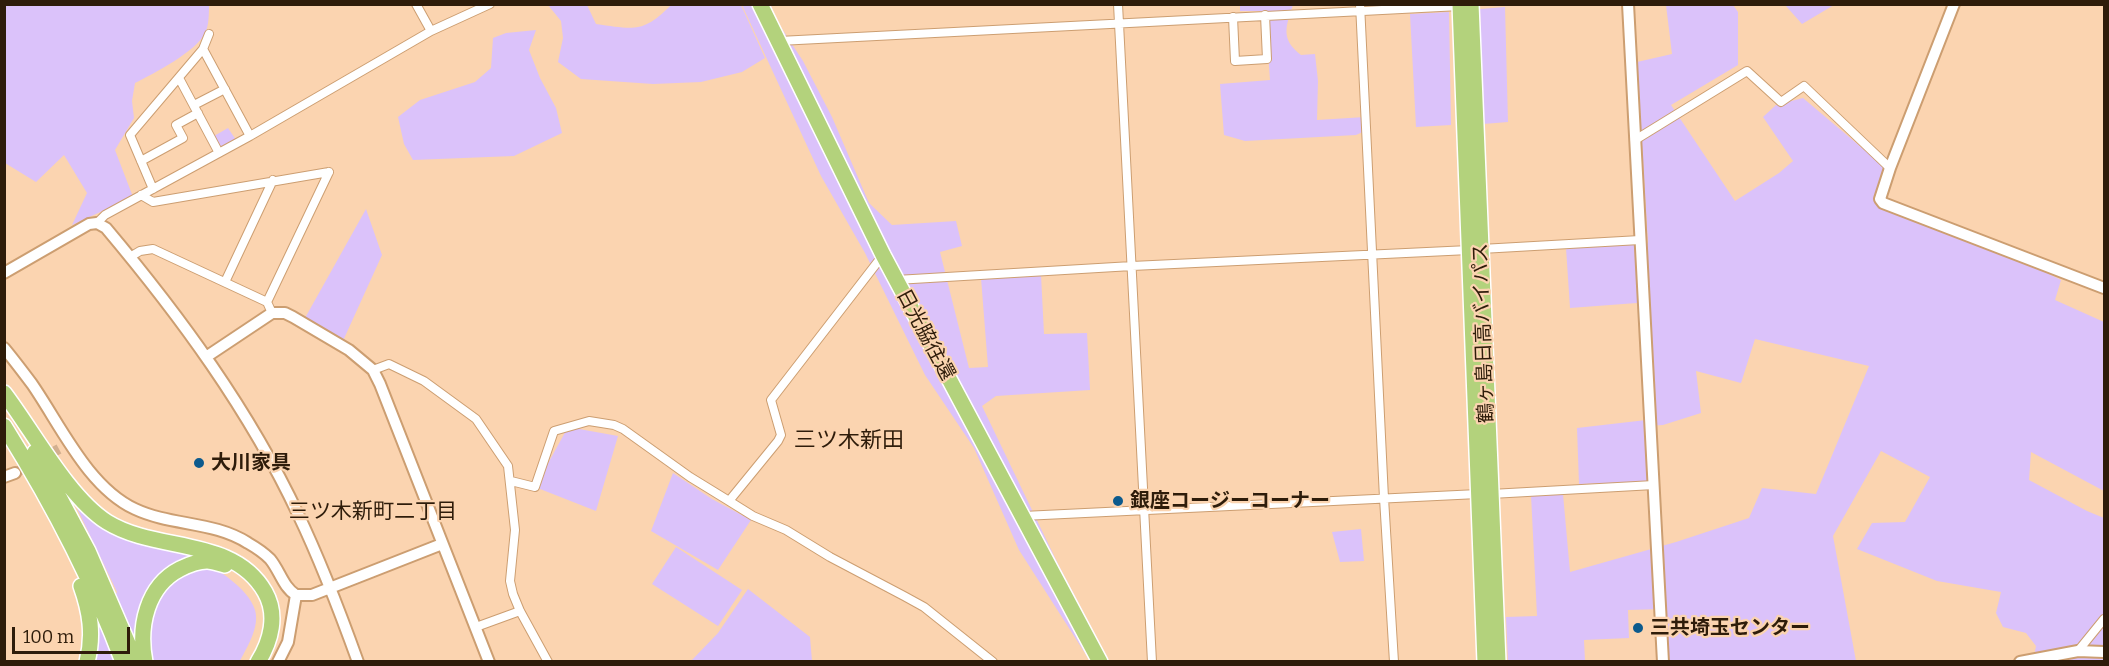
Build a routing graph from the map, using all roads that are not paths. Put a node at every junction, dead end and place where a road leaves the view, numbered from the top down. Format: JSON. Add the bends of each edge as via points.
{"nodes":[{"id":1,"x":417,"y":4,"type":"edge"},
{"id":2,"x":490,"y":4,"type":"edge"},
{"id":3,"x":760,"y":4,"type":"edge"},
{"id":4,"x":1118,"y":4,"type":"edge"},
{"id":5,"x":1480,"y":4,"type":"edge"},
{"id":6,"x":1628,"y":4,"type":"edge"},
{"id":7,"x":1954,"y":4,"type":"edge"},
{"id":8,"x":1466,"y":5,"type":"edge"},
{"id":9,"x":1360,"y":7,"type":"edge"},
{"id":10,"x":1264,"y":15,"type":"junction"},
{"id":11,"x":1233,"y":17,"type":"junction"},
{"id":12,"x":1119,"y":23,"type":"junction"},
{"id":13,"x":431,"y":31,"type":"junction"},
{"id":14,"x":209,"y":34,"type":"dead end"},
{"id":15,"x":777,"y":41,"type":"junction"},
{"id":16,"x":203,"y":49,"type":"junction"},
{"id":17,"x":179,"y":78,"type":"junction"},
{"id":18,"x":225,"y":89,"type":"junction"},
{"id":19,"x":196,"y":109,"type":"junction"},
{"id":20,"x":250,"y":136,"type":"junction"},
{"id":21,"x":1635,"y":140,"type":"junction"},
{"id":22,"x":219,"y":153,"type":"junction"},
{"id":23,"x":141,"y":161,"type":"junction"},
{"id":24,"x":1890,"y":168,"type":"junction"},
{"id":25,"x":273,"y":180,"type":"junction"},
{"id":26,"x":153,"y":189,"type":"junction"},
{"id":27,"x":141,"y":195,"type":"junction"},
{"id":28,"x":97,"y":223,"type":"junction"},
{"id":29,"x":1640,"y":240,"type":"junction"},
{"id":30,"x":1475,"y":250,"type":"junction"},
{"id":31,"x":883,"y":255,"type":"junction"},
{"id":32,"x":1373,"y":255,"type":"junction"},
{"id":33,"x":130,"y":257,"type":"junction"},
{"id":34,"x":1132,"y":266,"type":"junction"},
{"id":35,"x":4,"y":273,"type":"edge"},
{"id":36,"x":896,"y":280,"type":"junction"},
{"id":37,"x":225,"y":282,"type":"junction"},
{"id":38,"x":2104,"y":288,"type":"edge"},
{"id":39,"x":267,"y":302,"type":"junction"},
{"id":40,"x":272,"y":313,"type":"junction"},
{"id":41,"x":4,"y":348,"type":"edge"},
{"id":42,"x":206,"y":357,"type":"junction"},
{"id":43,"x":373,"y":370,"type":"junction"},
{"id":44,"x":4,"y":393,"type":"edge"},
{"id":45,"x":4,"y":404,"type":"edge"},
{"id":46,"x":4,"y":426,"type":"edge"},
{"id":47,"x":70,"y":443,"type":"junction"},
{"id":48,"x":59,"y":449,"type":"tunnel mouth"},
{"id":49,"x":511,"y":481,"type":"junction"},
{"id":50,"x":1654,"y":485,"type":"junction"},
{"id":51,"x":1484,"y":494,"type":"junction"},
{"id":52,"x":1384,"y":498,"type":"junction"},
{"id":53,"x":729,"y":501,"type":"junction"},
{"id":54,"x":1144,"y":510,"type":"junction"},
{"id":55,"x":56,"y":515,"type":"junction"},
{"id":56,"x":1023,"y":516,"type":"junction"},
{"id":57,"x":442,"y":544,"type":"junction"},
{"id":58,"x":331,"y":588,"type":"junction"},
{"id":59,"x":296,"y":595,"type":"junction"},
{"id":60,"x":520,"y":611,"type":"junction"},
{"id":61,"x":2104,"y":619,"type":"edge"},
{"id":62,"x":476,"y":627,"type":"junction"},
{"id":63,"x":2078,"y":651,"type":"junction"},
{"id":64,"x":2104,"y":652,"type":"edge"},
{"id":65,"x":87,"y":662,"type":"edge"},
{"id":66,"x":123,"y":662,"type":"edge"},
{"id":67,"x":136,"y":662,"type":"edge"},
{"id":68,"x":145,"y":662,"type":"edge"},
{"id":69,"x":249,"y":662,"type":"edge"},
{"id":70,"x":258,"y":662,"type":"edge"},
{"id":71,"x":278,"y":662,"type":"edge"},
{"id":72,"x":358,"y":662,"type":"edge"},
{"id":73,"x":489,"y":662,"type":"edge"},
{"id":74,"x":548,"y":662,"type":"edge"},
{"id":75,"x":993,"y":662,"type":"edge"},
{"id":76,"x":1100,"y":662,"type":"edge"},
{"id":77,"x":1152,"y":662,"type":"edge"},
{"id":78,"x":1394,"y":662,"type":"edge"},
{"id":79,"x":1485,"y":662,"type":"edge"},
{"id":80,"x":1497,"y":662,"type":"edge"},
{"id":81,"x":1663,"y":662,"type":"edge"},
{"id":82,"x":2020,"y":662,"type":"edge"}],
"edges":[{"from":1,"to":13,"type":"street"},
{"from":2,"to":13,"type":"street"},
{"from":3,"to":15,"type":"highway","name":"日光脇往還"},
{"from":4,"to":12,"type":"street"},
{"from":5,"to":8,"type":"street"},
{"from":6,"to":21,"type":"street"},
{"from":7,"to":24,"type":"street"},
{"from":8,"to":9,"type":"street"},
{"from":8,"to":30,"type":"highway","name":"鶴ヶ島日高バイパス"},
{"from":9,"to":10,"type":"street"},
{"from":9,"to":32,"type":"street"},
{"from":10,"to":11,"type":"street"},
{"from":10,"to":11,"type":"street","via":[[1266,59],[1235,61]]},
{"from":11,"to":12,"type":"street"},
{"from":12,"to":15,"type":"street"},
{"from":12,"to":34,"type":"street"},
{"from":13,"to":20,"type":"street"},
{"from":14,"to":16,"type":"street"},
{"from":15,"to":31,"type":"highway","name":"日光脇往還"},
{"from":16,"to":17,"type":"street"},
{"from":16,"to":18,"type":"street"},
{"from":17,"to":19,"type":"street"},
{"from":17,"to":23,"type":"street","via":[[130,135]]},
{"from":18,"to":19,"type":"street"},
{"from":18,"to":20,"type":"street"},
{"from":19,"to":22,"type":"street"},
{"from":19,"to":23,"type":"street","via":[[176,125],[183,138]]},
{"from":20,"to":22,"type":"street"},
{"from":21,"to":24,"type":"street","via":[[1747,71],[1781,102],[1804,86]]},
{"from":21,"to":29,"type":"street"},
{"from":22,"to":26,"type":"street"},
{"from":23,"to":26,"type":"street"},
{"from":24,"to":38,"type":"street","via":[[1880,194],[1883,203]]},
{"from":25,"to":27,"type":"street","via":[[153,202]]},
{"from":25,"to":37,"type":"street"},
{"from":25,"to":39,"type":"street","via":[[330,172]]},
{"from":26,"to":27,"type":"street"},
{"from":27,"to":28,"type":"street"},
{"from":28,"to":33,"type":"street"},
{"from":28,"to":35,"type":"street"},
{"from":29,"to":30,"type":"street"},
{"from":29,"to":50,"type":"street"},
{"from":30,"to":32,"type":"street"},
{"from":30,"to":51,"type":"highway","name":"鶴ヶ島日高バイパス"},
{"from":31,"to":36,"type":"highway","name":"日光脇往還"},
{"from":31,"to":53,"type":"street","via":[[771,400],[781,435]]},
{"from":32,"to":34,"type":"street"},
{"from":32,"to":52,"type":"street"},
{"from":33,"to":37,"type":"street","via":[[153,249]]},
{"from":33,"to":42,"type":"street"},
{"from":34,"to":36,"type":"street"},
{"from":34,"to":54,"type":"street"},
{"from":36,"to":56,"type":"highway","name":"日光脇往還"},
{"from":37,"to":39,"type":"street"},
{"from":39,"to":40,"type":"street"},
{"from":40,"to":42,"type":"street"},
{"from":40,"to":43,"type":"street","via":[[293,317],[349,350]]},
{"from":41,"to":47,"type":"street"},
{"from":42,"to":58,"type":"street","via":[[256,436]]},
{"from":43,"to":49,"type":"street","via":[[389,364],[408,372],[476,419],[508,466]]},
{"from":43,"to":57,"type":"street"},
{"from":44,"to":70,"type":"highway","via":[[67,482],[107,521],[141,536],[222,555],[241,564],[259,581],[270,601],[272,626]]},
{"from":45,"to":67,"type":"highway","via":[[49,476],[88,551]]},
{"from":46,"to":55,"type":"highway"},
{"from":47,"to":48,"type":"street"},
{"from":47,"to":59,"type":"street","via":[[110,494],[149,514],[237,536],[269,558],[289,591]]},
{"from":49,"to":53,"type":"street","via":[[535,487],[554,431],[589,421],[602,422],[623,429]]},
{"from":49,"to":60,"type":"street","via":[[515,530],[510,580]]},
{"from":50,"to":51,"type":"street"},
{"from":50,"to":81,"type":"street"},
{"from":51,"to":52,"type":"street"},
{"from":51,"to":79,"type":"highway","name":"鶴ヶ島日高バイパス"},
{"from":51,"to":80,"type":"highway","name":"鶴ヶ島日高バイパス"},
{"from":52,"to":54,"type":"street"},
{"from":52,"to":78,"type":"street"},
{"from":53,"to":75,"type":"street","via":[[924,607]]},
{"from":54,"to":56,"type":"street"},
{"from":54,"to":77,"type":"street"},
{"from":55,"to":65,"type":"highway","via":[[90,611],[91,647]]},
{"from":55,"to":66,"type":"highway"},
{"from":56,"to":76,"type":"highway","name":"日光脇往還"},
{"from":57,"to":58,"type":"street"},
{"from":57,"to":62,"type":"street"},
{"from":58,"to":59,"type":"street","via":[[312,595]]},
{"from":58,"to":72,"type":"street"},
{"from":59,"to":71,"type":"street","via":[[288,642]]},
{"from":60,"to":62,"type":"street"},
{"from":60,"to":74,"type":"street"},
{"from":61,"to":63,"type":"street"},
{"from":62,"to":73,"type":"street"},
{"from":63,"to":64,"type":"street"},
{"from":63,"to":82,"type":"street"},
{"from":68,"to":69,"type":"highway","via":[[144,627],[156,588],[172,573],[206,561],[226,565],[240,574],[253,587],[263,607],[265,628]]}]}
